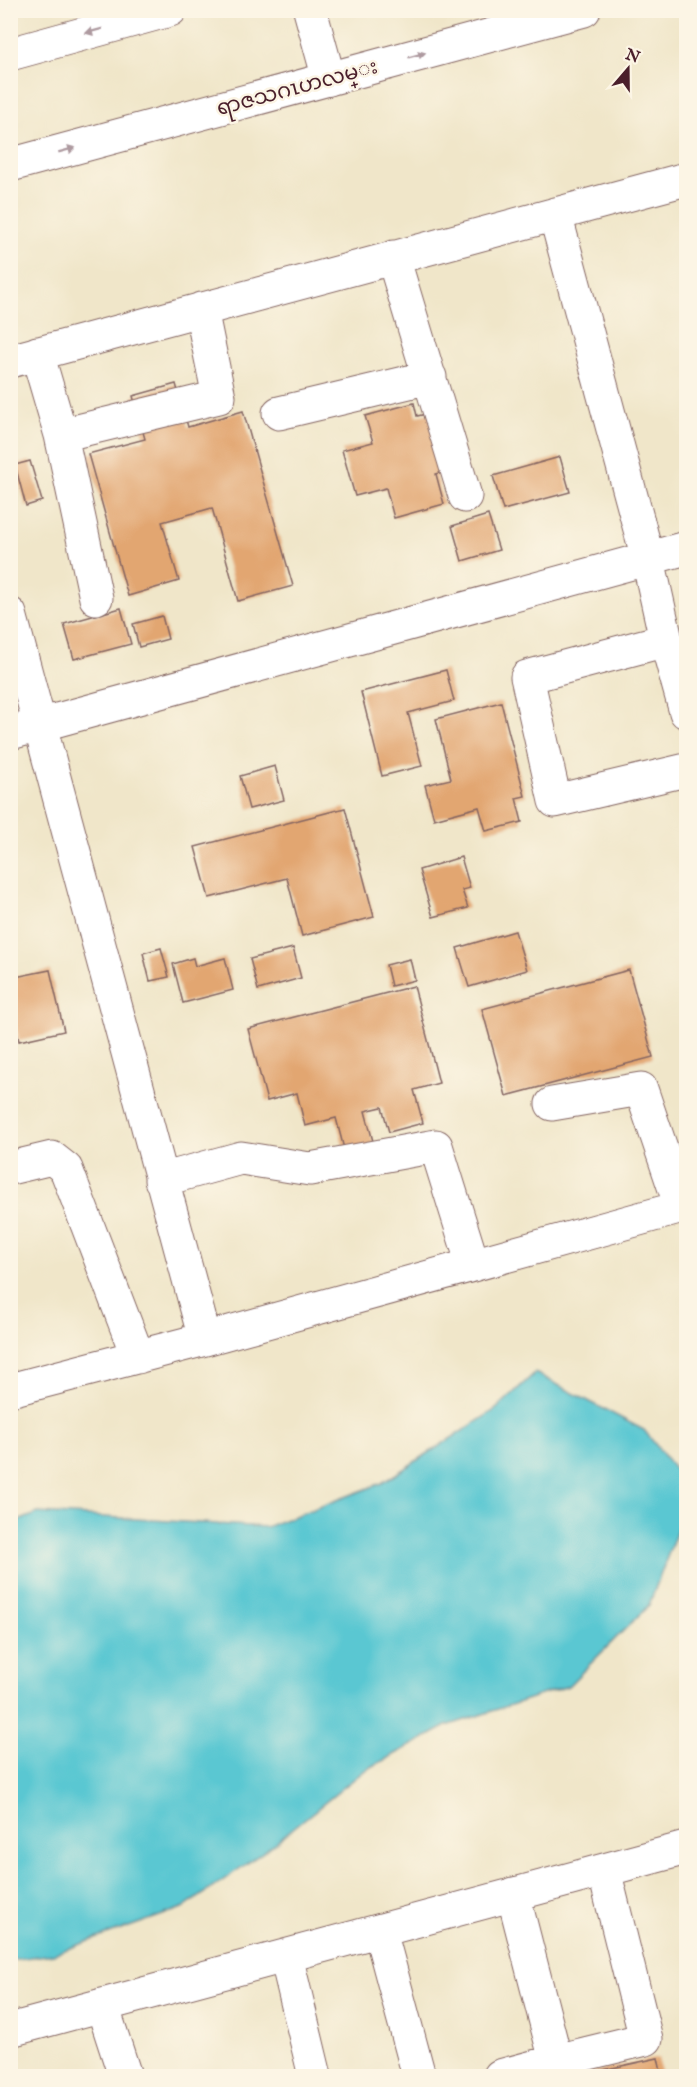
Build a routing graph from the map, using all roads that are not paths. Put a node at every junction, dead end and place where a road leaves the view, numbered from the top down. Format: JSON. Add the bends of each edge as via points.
{"nodes":[{"id":1,"x":170,"y":10,"type":"edge"},
{"id":2,"x":310,"y":10,"type":"edge"},
{"id":3,"x":584,"y":10,"type":"edge"},
{"id":4,"x":10,"y":54,"type":"edge"},
{"id":5,"x":329,"y":79,"type":"junction"},
{"id":6,"x":10,"y":165,"type":"edge"},
{"id":7,"x":687,"y":178,"type":"edge"},
{"id":8,"x":555,"y":214,"type":"junction"},
{"id":9,"x":393,"y":257,"type":"junction"},
{"id":10,"x":201,"y":309,"type":"junction"},
{"id":11,"x":24,"y":357,"type":"edge"},
{"id":12,"x":430,"y":377,"type":"junction"},
{"id":13,"x":279,"y":413,"type":"dead end"},
{"id":14,"x":61,"y":435,"type":"junction"},
{"id":15,"x":465,"y":496,"type":"dead end"},
{"id":16,"x":687,"y":548,"type":"edge"},
{"id":17,"x":648,"y":559,"type":"junction"},
{"id":18,"x":96,"y":598,"type":"dead end"},
{"id":19,"x":10,"y":614,"type":"edge"},
{"id":20,"x":666,"y":640,"type":"junction"},
{"id":21,"x":687,"y":712,"type":"edge"},
{"id":22,"x":25,"y":729,"type":"edge"},
{"id":23,"x":687,"y":770,"type":"edge"},
{"id":24,"x":552,"y":1104,"type":"dead end"},
{"id":25,"x":10,"y":1168,"type":"edge"},
{"id":26,"x":161,"y":1180,"type":"junction"},
{"id":27,"x":684,"y":1207,"type":"edge"},
{"id":28,"x":473,"y":1265,"type":"junction"},
{"id":29,"x":204,"y":1339,"type":"junction"},
{"id":30,"x":138,"y":1357,"type":"junction"},
{"id":31,"x":10,"y":1390,"type":"edge"},
{"id":32,"x":687,"y":1848,"type":"edge"},
{"id":33,"x":604,"y":1870,"type":"junction"},
{"id":34,"x":513,"y":1894,"type":"junction"},
{"id":35,"x":380,"y":1930,"type":"junction"},
{"id":36,"x":286,"y":1956,"type":"junction"},
{"id":37,"x":102,"y":2005,"type":"junction"},
{"id":38,"x":10,"y":2030,"type":"edge"},
{"id":39,"x":556,"y":2061,"type":"junction"},
{"id":40,"x":125,"y":2076,"type":"edge"},
{"id":41,"x":315,"y":2076,"type":"edge"},
{"id":42,"x":418,"y":2076,"type":"edge"},
{"id":43,"x":500,"y":2076,"type":"edge"}],
"edges":[{"from":1,"to":4,"type":"street","one_way":true},
{"from":2,"to":5,"type":"street"},
{"from":5,"to":3,"type":"street","name":"ရာဇသဂၤဟလမ္း","one_way":true},
{"from":6,"to":5,"type":"street","name":"ရာဇသဂၤဟလမ္း","one_way":true},
{"from":7,"to":8,"type":"street"},
{"from":8,"to":9,"type":"street"},
{"from":8,"to":17,"type":"street"},
{"from":9,"to":10,"type":"street"},
{"from":9,"to":12,"type":"street"},
{"from":10,"to":11,"type":"street"},
{"from":10,"to":14,"type":"street","via":[[219,396]]},
{"from":11,"to":14,"type":"street"},
{"from":12,"to":13,"type":"street"},
{"from":12,"to":15,"type":"street"},
{"from":14,"to":18,"type":"street"},
{"from":16,"to":17,"type":"street"},
{"from":17,"to":20,"type":"street"},
{"from":17,"to":22,"type":"street"},
{"from":19,"to":22,"type":"street"},
{"from":20,"to":21,"type":"street"},
{"from":20,"to":23,"type":"street","via":[[527,677],[555,801]]},
{"from":22,"to":26,"type":"street"},
{"from":24,"to":27,"type":"street","via":[[641,1089]]},
{"from":25,"to":30,"type":"street","via":[[52,1158],[66,1169]]},
{"from":26,"to":28,"type":"street","via":[[241,1158],[310,1169],[436,1146]]},
{"from":26,"to":29,"type":"street"},
{"from":27,"to":28,"type":"street"},
{"from":28,"to":29,"type":"street"},
{"from":29,"to":30,"type":"street"},
{"from":30,"to":31,"type":"street"},
{"from":32,"to":33,"type":"street"},
{"from":33,"to":34,"type":"street"},
{"from":33,"to":39,"type":"street","via":[[646,2038]]},
{"from":34,"to":35,"type":"street"},
{"from":34,"to":39,"type":"street"},
{"from":35,"to":36,"type":"street"},
{"from":35,"to":42,"type":"street"},
{"from":36,"to":37,"type":"street"},
{"from":36,"to":41,"type":"street"},
{"from":37,"to":38,"type":"street"},
{"from":37,"to":40,"type":"street"},
{"from":39,"to":43,"type":"street"}]}
